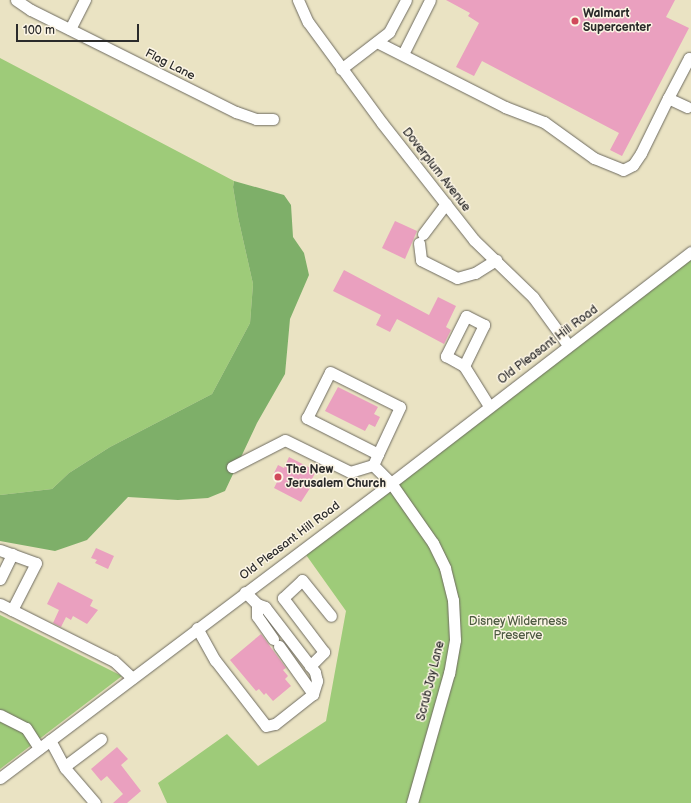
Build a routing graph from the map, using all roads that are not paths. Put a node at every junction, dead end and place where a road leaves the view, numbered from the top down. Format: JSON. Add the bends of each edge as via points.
{"nodes":[{"id":1,"x":16,"y":0,"type":"edge"},
{"id":2,"x":85,"y":0,"type":"edge"},
{"id":3,"x":298,"y":0,"type":"edge"},
{"id":4,"x":406,"y":0,"type":"edge"},
{"id":5,"x":430,"y":0,"type":"edge"},
{"id":6,"x":70,"y":29,"type":"junction"},
{"id":7,"x":376,"y":42,"type":"junction"},
{"id":8,"x":403,"y":54,"type":"junction"},
{"id":9,"x":690,"y":58,"type":"edge"},
{"id":10,"x":341,"y":69,"type":"junction"},
{"id":11,"x":668,"y":98,"type":"junction"},
{"id":12,"x":690,"y":105,"type":"edge"},
{"id":13,"x":273,"y":119,"type":"dead end"},
{"id":14,"x":446,"y":204,"type":"junction"},
{"id":15,"x":691,"y":252,"type":"edge"},
{"id":16,"x":496,"y":260,"type":"junction"},
{"id":17,"x":568,"y":345,"type":"junction"},
{"id":18,"x":464,"y":366,"type":"dead end"},
{"id":19,"x":489,"y":406,"type":"junction"},
{"id":20,"x":378,"y":454,"type":"junction"},
{"id":21,"x":372,"y":465,"type":"junction"},
{"id":22,"x":232,"y":467,"type":"dead end"},
{"id":23,"x":391,"y":483,"type":"junction"},
{"id":24,"x":0,"y":550,"type":"edge"},
{"id":25,"x":12,"y":554,"type":"junction"},
{"id":26,"x":0,"y":579,"type":"edge"},
{"id":27,"x":245,"y":592,"type":"junction"},
{"id":28,"x":0,"y":604,"type":"edge"},
{"id":29,"x":257,"y":604,"type":"junction"},
{"id":30,"x":12,"y":610,"type":"junction"},
{"id":31,"x":331,"y":616,"type":"dead end"},
{"id":32,"x":197,"y":628,"type":"junction"},
{"id":33,"x":310,"y":666,"type":"junction"},
{"id":34,"x":132,"y":678,"type":"junction"},
{"id":35,"x":313,"y":694,"type":"junction"},
{"id":36,"x":0,"y":715,"type":"edge"},
{"id":37,"x":102,"y":739,"type":"dead end"},
{"id":38,"x":50,"y":740,"type":"junction"},
{"id":39,"x":39,"y":748,"type":"junction"},
{"id":40,"x":64,"y":766,"type":"junction"},
{"id":41,"x":0,"y":778,"type":"edge"},
{"id":42,"x":95,"y":803,"type":"edge"},
{"id":43,"x":412,"y":803,"type":"edge"}],
"edges":[{"from":1,"to":6,"type":"street","name":"Flag Lane"},
{"from":2,"to":6,"type":"street"},
{"from":3,"to":10,"type":"street","name":"Doverplum Avenue","via":[[308,22]]},
{"from":4,"to":7,"type":"street","via":[[389,32]]},
{"from":5,"to":8,"type":"street"},
{"from":6,"to":13,"type":"street","name":"Flag Lane","via":[[236,112],[256,119]]},
{"from":7,"to":8,"type":"street"},
{"from":7,"to":10,"type":"street"},
{"from":8,"to":11,"type":"street","via":[[505,107],[544,122],[594,158],[623,170],[633,165],[642,152]]},
{"from":9,"to":11,"type":"street"},
{"from":10,"to":14,"type":"street","name":"Doverplum Avenue"},
{"from":11,"to":12,"type":"street"},
{"from":14,"to":16,"type":"street","name":"Doverplum Avenue","via":[[474,240]]},
{"from":14,"to":16,"type":"street","via":[[421,238],[421,260],[457,278],[475,273]]},
{"from":15,"to":17,"type":"street","name":"Old Pleasant Hill Road"},
{"from":16,"to":17,"type":"street","name":"Doverplum Avenue","via":[[533,297]]},
{"from":17,"to":19,"type":"street","name":"Old Pleasant Hill Road"},
{"from":18,"to":19,"type":"street"},
{"from":19,"to":23,"type":"street","name":"Old Pleasant Hill Road"},
{"from":20,"to":20,"type":"street","via":[[400,407],[330,372],[307,418]]},
{"from":20,"to":21,"type":"street"},
{"from":21,"to":22,"type":"street","via":[[350,472],[285,440]]},
{"from":21,"to":23,"type":"street","name":"Scrub Jay Lane"},
{"from":23,"to":27,"type":"street","name":"Old Pleasant Hill Road"},
{"from":23,"to":43,"type":"street","name":"Scrub Jay Lane","via":[[433,543],[444,568],[453,600],[455,640],[449,673]]},
{"from":24,"to":25,"type":"street"},
{"from":25,"to":26,"type":"street"},
{"from":25,"to":30,"type":"street","via":[[36,563]]},
{"from":27,"to":29,"type":"street"},
{"from":27,"to":32,"type":"street","name":"Old Pleasant Hill Road"},
{"from":28,"to":30,"type":"street"},
{"from":29,"to":33,"type":"street","via":[[265,608]]},
{"from":29,"to":35,"type":"street","via":[[257,616]]},
{"from":30,"to":34,"type":"street","via":[[114,661]]},
{"from":31,"to":33,"type":"street","via":[[302,580],[283,598],[324,652]]},
{"from":32,"to":34,"type":"street","name":"Old Pleasant Hill Road"},
{"from":32,"to":35,"type":"street","via":[[215,660],[266,726],[275,724]]},
{"from":33,"to":35,"type":"street","via":[[317,681]]},
{"from":34,"to":38,"type":"street","name":"Old Pleasant Hill Road"},
{"from":36,"to":39,"type":"street","via":[[26,728]]},
{"from":37,"to":40,"type":"street"},
{"from":38,"to":39,"type":"street","name":"Old Pleasant Hill Road"},
{"from":38,"to":40,"type":"street"},
{"from":39,"to":41,"type":"street","name":"Old Pleasant Hill Road"},
{"from":40,"to":42,"type":"street"}]}
